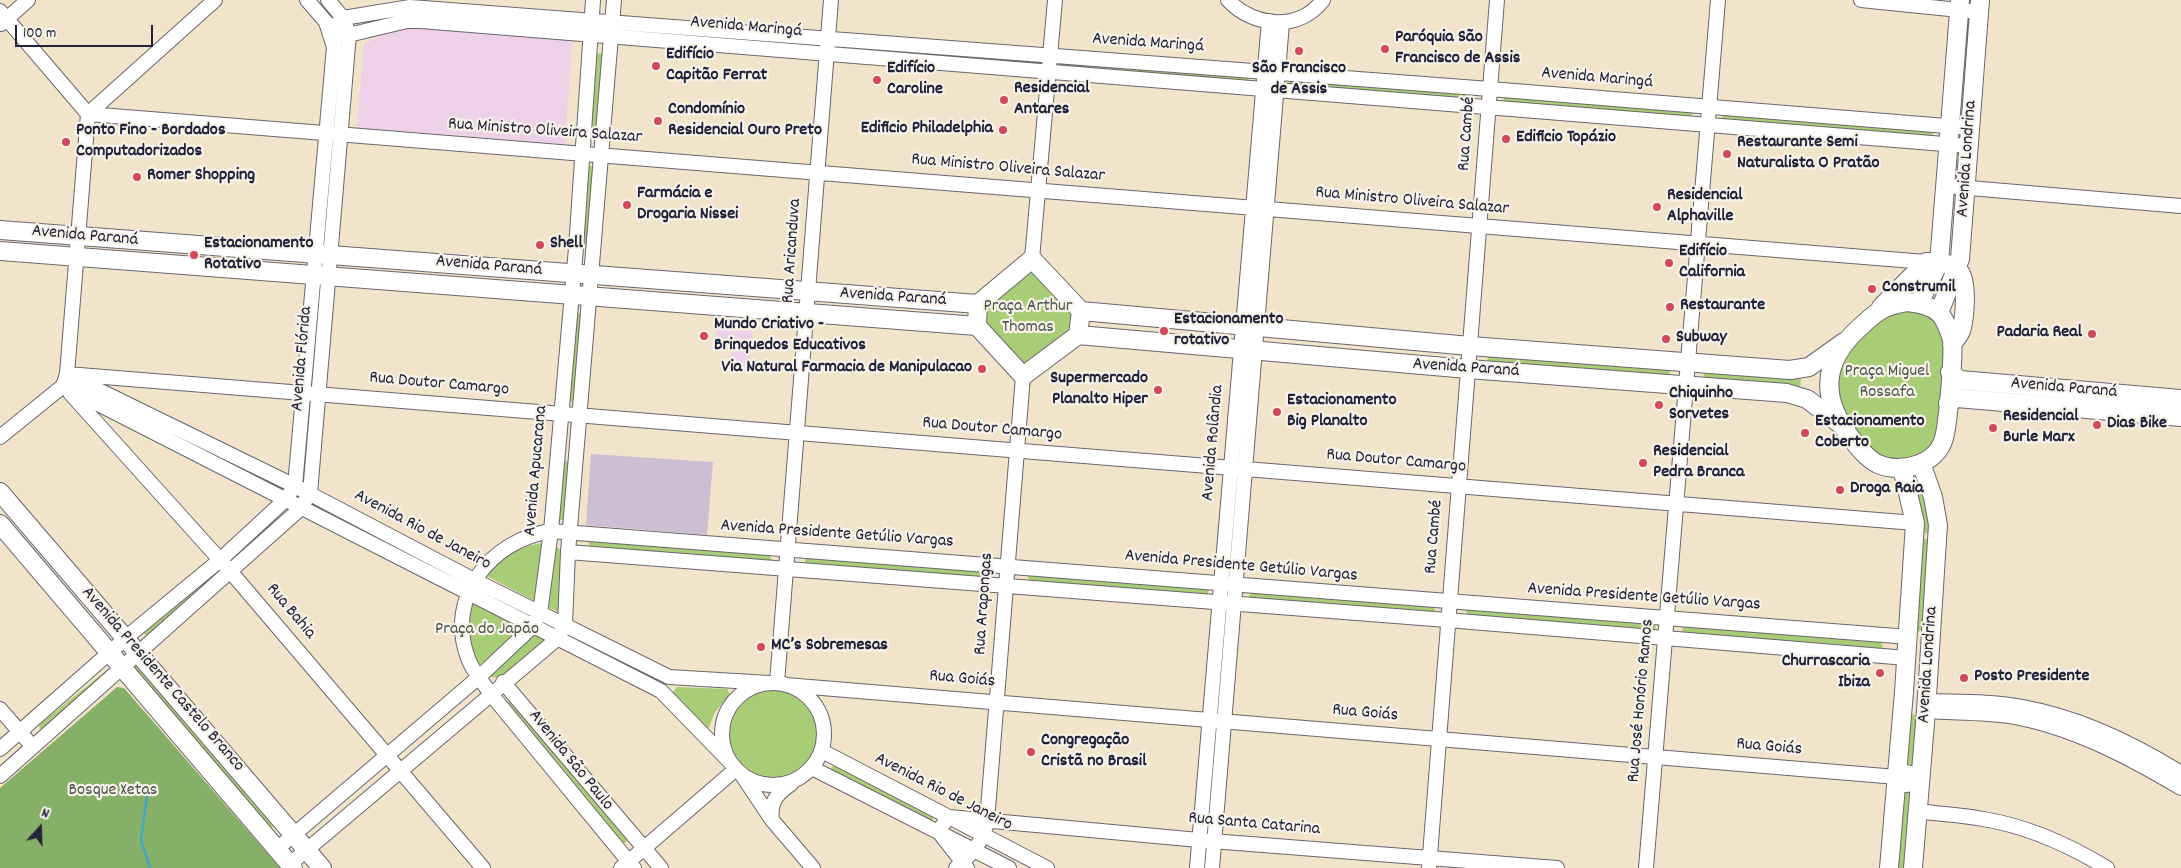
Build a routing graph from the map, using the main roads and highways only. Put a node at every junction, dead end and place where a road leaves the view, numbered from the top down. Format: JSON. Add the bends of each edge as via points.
{"nodes":[{"id":1,"x":1959,"y":5,"type":"edge"},
{"id":2,"x":1980,"y":6,"type":"edge"},
{"id":3,"x":0,"y":230,"type":"edge"},
{"id":4,"x":40,"y":233,"type":"junction"},
{"id":5,"x":115,"y":240,"type":"junction"},
{"id":6,"x":0,"y":251,"type":"edge"},
{"id":7,"x":288,"y":251,"type":"junction"},
{"id":8,"x":39,"y":254,"type":"junction"},
{"id":9,"x":368,"y":258,"type":"junction"},
{"id":10,"x":112,"y":260,"type":"junction"},
{"id":11,"x":1932,"y":262,"type":"junction"},
{"id":12,"x":1958,"y":269,"type":"junction"},
{"id":13,"x":526,"y":270,"type":"junction"},
{"id":14,"x":287,"y":273,"type":"junction"},
{"id":15,"x":617,"y":278,"type":"junction"},
{"id":16,"x":366,"y":279,"type":"junction"},
{"id":17,"x":524,"y":290,"type":"junction"},
{"id":18,"x":783,"y":290,"type":"junction"},
{"id":19,"x":844,"y":295,"type":"junction"},
{"id":20,"x":616,"y":299,"type":"junction"},
{"id":21,"x":949,"y":302,"type":"junction"},
{"id":22,"x":1918,"y":303,"type":"junction"},
{"id":23,"x":978,"y":304,"type":"junction"},
{"id":24,"x":1878,"y":310,"type":"junction"},
{"id":25,"x":783,"y":312,"type":"junction"},
{"id":26,"x":1081,"y":312,"type":"junction"},
{"id":27,"x":1939,"y":313,"type":"junction"},
{"id":28,"x":842,"y":316,"type":"junction"},
{"id":29,"x":950,"y":324,"type":"junction"},
{"id":30,"x":976,"y":326,"type":"junction"},
{"id":31,"x":1078,"y":335,"type":"junction"},
{"id":32,"x":1844,"y":342,"type":"junction"},
{"id":33,"x":1952,"y":344,"type":"junction"},
{"id":34,"x":1950,"y":372,"type":"junction"},
{"id":35,"x":2026,"y":386,"type":"junction"},
{"id":36,"x":2180,"y":399,"type":"edge"},
{"id":37,"x":1948,"y":403,"type":"junction"},
{"id":38,"x":2024,"y":404,"type":"junction"},
{"id":39,"x":2180,"y":417,"type":"edge"},
{"id":40,"x":1844,"y":427,"type":"junction"},
{"id":41,"x":1921,"y":463,"type":"junction"},
{"id":42,"x":1902,"y":468,"type":"junction"},
{"id":43,"x":0,"y":492,"type":"edge"},
{"id":44,"x":0,"y":524,"type":"edge"},
{"id":45,"x":1908,"y":637,"type":"junction"},
{"id":46,"x":1929,"y":650,"type":"junction"},
{"id":47,"x":1904,"y":692,"type":"junction"},
{"id":48,"x":1927,"y":706,"type":"junction"},
{"id":49,"x":291,"y":866,"type":"edge"},
{"id":50,"x":322,"y":868,"type":"edge"},
{"id":51,"x":1889,"y":868,"type":"edge"},
{"id":52,"x":1913,"y":868,"type":"edge"}],
"edges":[{"from":1,"to":11,"type":"main road","name":"Avenida Londrina","via":[[1946,186]]},
{"from":2,"to":12,"type":"main road","name":"Avenida Londrina"},
{"from":3,"to":4,"type":"main road","name":"Avenida Paraná"},
{"from":4,"to":5,"type":"main road","name":"Avenida Paraná"},
{"from":4,"to":8,"type":"main road","via":[[46,244]]},
{"from":5,"to":7,"type":"main road","name":"Avenida Paraná"},
{"from":5,"to":10,"type":"main road","via":[[110,242],[106,252]]},
{"from":6,"to":8,"type":"main road","name":"Avenida Paraná"},
{"from":7,"to":9,"type":"main road","name":"Avenida Paraná"},
{"from":7,"to":14,"type":"main road","via":[[295,260],[292,270]]},
{"from":8,"to":10,"type":"main road","name":"Avenida Paraná"},
{"from":9,"to":13,"type":"main road","name":"Avenida Paraná"},
{"from":9,"to":16,"type":"main road","via":[[363,260],[359,271]]},
{"from":10,"to":14,"type":"main road","name":"Avenida Paraná"},
{"from":11,"to":12,"type":"main road"},
{"from":11,"to":22,"type":"main road","name":"Avenida Londrina"},
{"from":11,"to":24,"type":"main road"},
{"from":12,"to":27,"type":"main road","name":"Avenida Londrina"},
{"from":12,"to":33,"type":"main road","via":[[1965,286],[1962,328]]},
{"from":13,"to":15,"type":"main road","name":"Avenida Paraná"},
{"from":13,"to":17,"type":"main road","via":[[530,280]]},
{"from":14,"to":16,"type":"main road","name":"Avenida Paraná"},
{"from":15,"to":18,"type":"main road","name":"Avenida Paraná"},
{"from":15,"to":20,"type":"main road","via":[[611,286]]},
{"from":16,"to":17,"type":"main road","name":"Avenida Paraná"},
{"from":17,"to":20,"type":"main road","name":"Avenida Paraná"},
{"from":18,"to":19,"type":"main road","name":"Avenida Paraná"},
{"from":18,"to":25,"type":"main road","via":[[790,301]]},
{"from":19,"to":21,"type":"main road","name":"Avenida Paraná"},
{"from":19,"to":28,"type":"main road","via":[[836,302]]},
{"from":20,"to":25,"type":"main road","name":"Avenida Paraná"},
{"from":21,"to":23,"type":"main road","name":"Avenida Paraná"},
{"from":21,"to":29,"type":"main road","via":[[954,305],[957,316]]},
{"from":22,"to":24,"type":"main road","via":[[1900,303]]},
{"from":22,"to":27,"type":"main road"},
{"from":23,"to":26,"type":"main road","via":[[1032,260]]},
{"from":23,"to":30,"type":"main road"},
{"from":24,"to":32,"type":"main road"},
{"from":25,"to":28,"type":"main road","name":"Avenida Paraná"},
{"from":26,"to":31,"type":"main road"},
{"from":26,"to":32,"type":"main road","name":"Avenida Paraná","via":[[1470,346],[1799,370],[1819,361]]},
{"from":27,"to":33,"type":"main road"},
{"from":28,"to":29,"type":"main road","name":"Avenida Paraná"},
{"from":29,"to":30,"type":"main road","name":"Avenida Paraná"},
{"from":30,"to":31,"type":"main road","via":[[1023,376]]},
{"from":31,"to":40,"type":"main road","name":"Avenida Paraná","via":[[1796,394]]},
{"from":32,"to":40,"type":"main road","via":[[1832,362],[1829,381],[1832,403]]},
{"from":33,"to":34,"type":"main road"},
{"from":34,"to":35,"type":"main road","name":"Avenida Paraná","via":[[1960,380]]},
{"from":34,"to":37,"type":"main road"},
{"from":35,"to":36,"type":"main road","name":"Avenida Paraná"},
{"from":35,"to":38,"type":"main road"},
{"from":36,"to":39,"type":"main road"},
{"from":37,"to":38,"type":"main road","name":"Avenida Paraná","via":[[1957,398]]},
{"from":37,"to":41,"type":"main road","via":[[1944,439],[1939,448]]},
{"from":38,"to":39,"type":"main road","name":"Avenida Paraná"},
{"from":40,"to":42,"type":"main road","via":[[1876,464]]},
{"from":41,"to":42,"type":"main road"},
{"from":41,"to":46,"type":"main road","name":"Avenida Londrina","via":[[1933,497],[1938,525]]},
{"from":42,"to":45,"type":"main road","name":"Avenida Londrina","via":[[1915,523]]},
{"from":43,"to":50,"type":"main road","name":"Avenida Presidente Castelo Branco"},
{"from":44,"to":49,"type":"main road","name":"Avenida Presidente Castelo Branco"},
{"from":45,"to":46,"type":"main road","via":[[1916,639]]},
{"from":45,"to":47,"type":"main road","name":"Avenida Londrina"},
{"from":46,"to":48,"type":"main road","name":"Avenida Londrina"},
{"from":47,"to":48,"type":"main road","via":[[1915,705]]},
{"from":47,"to":51,"type":"main road","name":"Avenida Londrina"},
{"from":48,"to":52,"type":"main road","name":"Avenida Londrina"}]}
